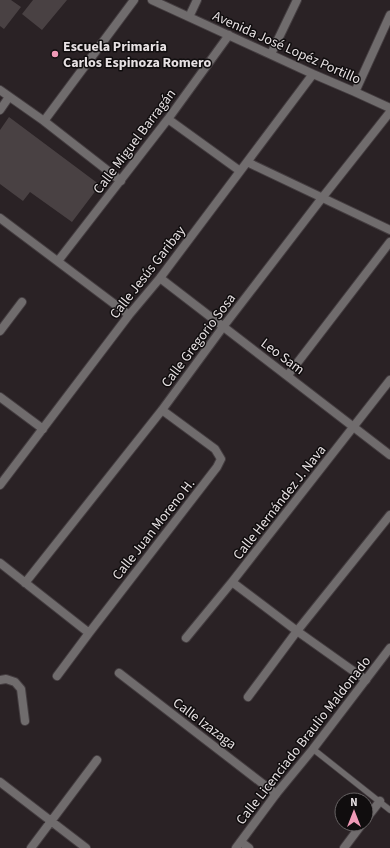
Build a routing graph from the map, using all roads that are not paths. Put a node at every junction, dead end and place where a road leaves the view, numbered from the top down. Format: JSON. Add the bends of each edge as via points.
{"nodes":[{"id":1,"x":134,"y":0,"type":"edge"},
{"id":2,"x":152,"y":0,"type":"edge"},
{"id":3,"x":197,"y":0,"type":"edge"},
{"id":4,"x":297,"y":0,"type":"edge"},
{"id":5,"x":390,"y":15,"type":"edge"},
{"id":6,"x":188,"y":17,"type":"junction"},
{"id":7,"x":229,"y":36,"type":"junction"},
{"id":8,"x":271,"y":54,"type":"junction"},
{"id":9,"x":313,"y":74,"type":"junction"},
{"id":10,"x":0,"y":90,"type":"edge"},
{"id":11,"x":355,"y":92,"type":"junction"},
{"id":12,"x":9,"y":97,"type":"junction"},
{"id":13,"x":390,"y":108,"type":"edge"},
{"id":14,"x":0,"y":110,"type":"edge"},
{"id":15,"x":390,"y":112,"type":"edge"},
{"id":16,"x":168,"y":119,"type":"junction"},
{"id":17,"x":44,"y":121,"type":"junction"},
{"id":18,"x":247,"y":162,"type":"junction"},
{"id":19,"x":240,"y":171,"type":"junction"},
{"id":20,"x":121,"y":181,"type":"junction"},
{"id":21,"x":322,"y":198,"type":"junction"},
{"id":22,"x":0,"y":218,"type":"edge"},
{"id":23,"x":390,"y":230,"type":"edge"},
{"id":24,"x":390,"y":242,"type":"edge"},
{"id":25,"x":58,"y":262,"type":"junction"},
{"id":26,"x":160,"y":278,"type":"junction"},
{"id":27,"x":22,"y":302,"type":"dead end"},
{"id":28,"x":129,"y":315,"type":"junction"},
{"id":29,"x":223,"y":327,"type":"junction"},
{"id":30,"x":0,"y":331,"type":"edge"},
{"id":31,"x":288,"y":376,"type":"junction"},
{"id":32,"x":390,"y":380,"type":"edge"},
{"id":33,"x":0,"y":397,"type":"edge"},
{"id":34,"x":162,"y":410,"type":"junction"},
{"id":35,"x":354,"y":426,"type":"junction"},
{"id":36,"x":43,"y":429,"type":"junction"},
{"id":37,"x":390,"y":454,"type":"edge"},
{"id":38,"x":0,"y":485,"type":"edge"},
{"id":39,"x":390,"y":515,"type":"edge"},
{"id":40,"x":0,"y":562,"type":"edge"},
{"id":41,"x":232,"y":582,"type":"junction"},
{"id":42,"x":25,"y":583,"type":"junction"},
{"id":43,"x":297,"y":631,"type":"junction"},
{"id":44,"x":89,"y":633,"type":"junction"},
{"id":45,"x":186,"y":638,"type":"dead end"},
{"id":46,"x":390,"y":648,"type":"edge"},
{"id":47,"x":119,"y":673,"type":"dead end"},
{"id":48,"x":57,"y":676,"type":"dead end"},
{"id":49,"x":0,"y":680,"type":"edge"},
{"id":50,"x":366,"y":680,"type":"junction"},
{"id":51,"x":248,"y":697,"type":"dead end"},
{"id":52,"x":25,"y":722,"type":"dead end"},
{"id":53,"x":313,"y":749,"type":"junction"},
{"id":54,"x":97,"y":760,"type":"dead end"},
{"id":55,"x":0,"y":782,"type":"edge"},
{"id":56,"x":276,"y":794,"type":"junction"},
{"id":57,"x":380,"y":801,"type":"junction"},
{"id":58,"x":374,"y":809,"type":"edge"},
{"id":59,"x":390,"y":810,"type":"edge"},
{"id":60,"x":52,"y":821,"type":"junction"},
{"id":61,"x":356,"y":832,"type":"edge"},
{"id":62,"x":239,"y":845,"type":"edge"},
{"id":63,"x":31,"y":848,"type":"edge"},
{"id":64,"x":86,"y":848,"type":"edge"},
{"id":65,"x":249,"y":848,"type":"edge"},
{"id":66,"x":344,"y":848,"type":"edge"}],
"edges":[{"from":1,"to":17,"type":"street"},
{"from":2,"to":6,"type":"street","name":"Avenida José Lopéz Portillo"},
{"from":3,"to":6,"type":"street"},
{"from":4,"to":8,"type":"street"},
{"from":5,"to":11,"type":"street"},
{"from":6,"to":7,"type":"street","name":"Avenida José Lopéz Portillo"},
{"from":7,"to":8,"type":"street","name":"Avenida José Lopéz Portillo"},
{"from":7,"to":16,"type":"street","name":"Calle Miguel Barragán"},
{"from":8,"to":9,"type":"street","name":"Avenida José Lopéz Portillo"},
{"from":9,"to":11,"type":"street","name":"Avenida José Lopéz Portillo"},
{"from":9,"to":18,"type":"street","name":"Calle Jesús Garibay"},
{"from":10,"to":12,"type":"street"},
{"from":11,"to":13,"type":"street","name":"Avenida José Lopéz Portillo"},
{"from":12,"to":14,"type":"street"},
{"from":12,"to":17,"type":"street"},
{"from":15,"to":21,"type":"street","name":"Calle Gregorio Sosa"},
{"from":16,"to":19,"type":"street"},
{"from":16,"to":20,"type":"street","name":"Calle Miguel Barragán"},
{"from":17,"to":20,"type":"street"},
{"from":18,"to":19,"type":"street","name":"Calle Jesús Garibay"},
{"from":18,"to":21,"type":"street"},
{"from":19,"to":26,"type":"street","name":"Calle Jesús Garibay"},
{"from":20,"to":25,"type":"street","name":"Calle Miguel Barragán"},
{"from":21,"to":23,"type":"street"},
{"from":21,"to":29,"type":"street","name":"Calle Gregorio Sosa"},
{"from":22,"to":25,"type":"street"},
{"from":24,"to":31,"type":"street"},
{"from":25,"to":28,"type":"street"},
{"from":26,"to":28,"type":"street","name":"Calle Jesús Garibay"},
{"from":26,"to":29,"type":"street","name":"Leo Sam"},
{"from":27,"to":30,"type":"street"},
{"from":28,"to":36,"type":"street","name":"Calle Jesús Garibay"},
{"from":29,"to":31,"type":"street","name":"Leo Sam"},
{"from":29,"to":34,"type":"street","name":"Calle Gregorio Sosa"},
{"from":31,"to":35,"type":"street","name":"Leo Sam"},
{"from":32,"to":35,"type":"street","name":"Calle Hernández J. Nava"},
{"from":33,"to":36,"type":"street"},
{"from":34,"to":42,"type":"street","name":"Calle Gregorio Sosa"},
{"from":34,"to":44,"type":"street","name":"Calle Juan Moreno H.","via":[[215,449],[221,459]]},
{"from":35,"to":37,"type":"street","name":"Leo Sam"},
{"from":35,"to":41,"type":"street","name":"Calle Hernández J. Nava"},
{"from":36,"to":38,"type":"street","name":"Calle Jesús Garibay"},
{"from":39,"to":43,"type":"street"},
{"from":40,"to":42,"type":"street"},
{"from":41,"to":43,"type":"street"},
{"from":41,"to":45,"type":"street","name":"Calle Hernández J. Nava"},
{"from":42,"to":44,"type":"street"},
{"from":43,"to":50,"type":"street"},
{"from":43,"to":51,"type":"street"},
{"from":44,"to":48,"type":"street","name":"Calle Juan Moreno H."},
{"from":46,"to":50,"type":"street","name":"Calle Licenciado Braulio Maldonado"},
{"from":47,"to":56,"type":"street","name":"Calle Izazaga"},
{"from":49,"to":52,"type":"street","via":[[15,682],[21,689]]},
{"from":50,"to":53,"type":"street","name":"Calle Licenciado Braulio Maldonado"},
{"from":53,"to":56,"type":"street","name":"Calle Licenciado Braulio Maldonado"},
{"from":53,"to":57,"type":"lane"},
{"from":54,"to":60,"type":"street"},
{"from":55,"to":60,"type":"street"},
{"from":56,"to":62,"type":"street","name":"Calle Licenciado Braulio Maldonado"},
{"from":57,"to":58,"type":"street"},
{"from":57,"to":59,"type":"lane"},
{"from":60,"to":63,"type":"street"},
{"from":60,"to":64,"type":"street"},
{"from":61,"to":66,"type":"street"},
{"from":62,"to":65,"type":"street"}]}
